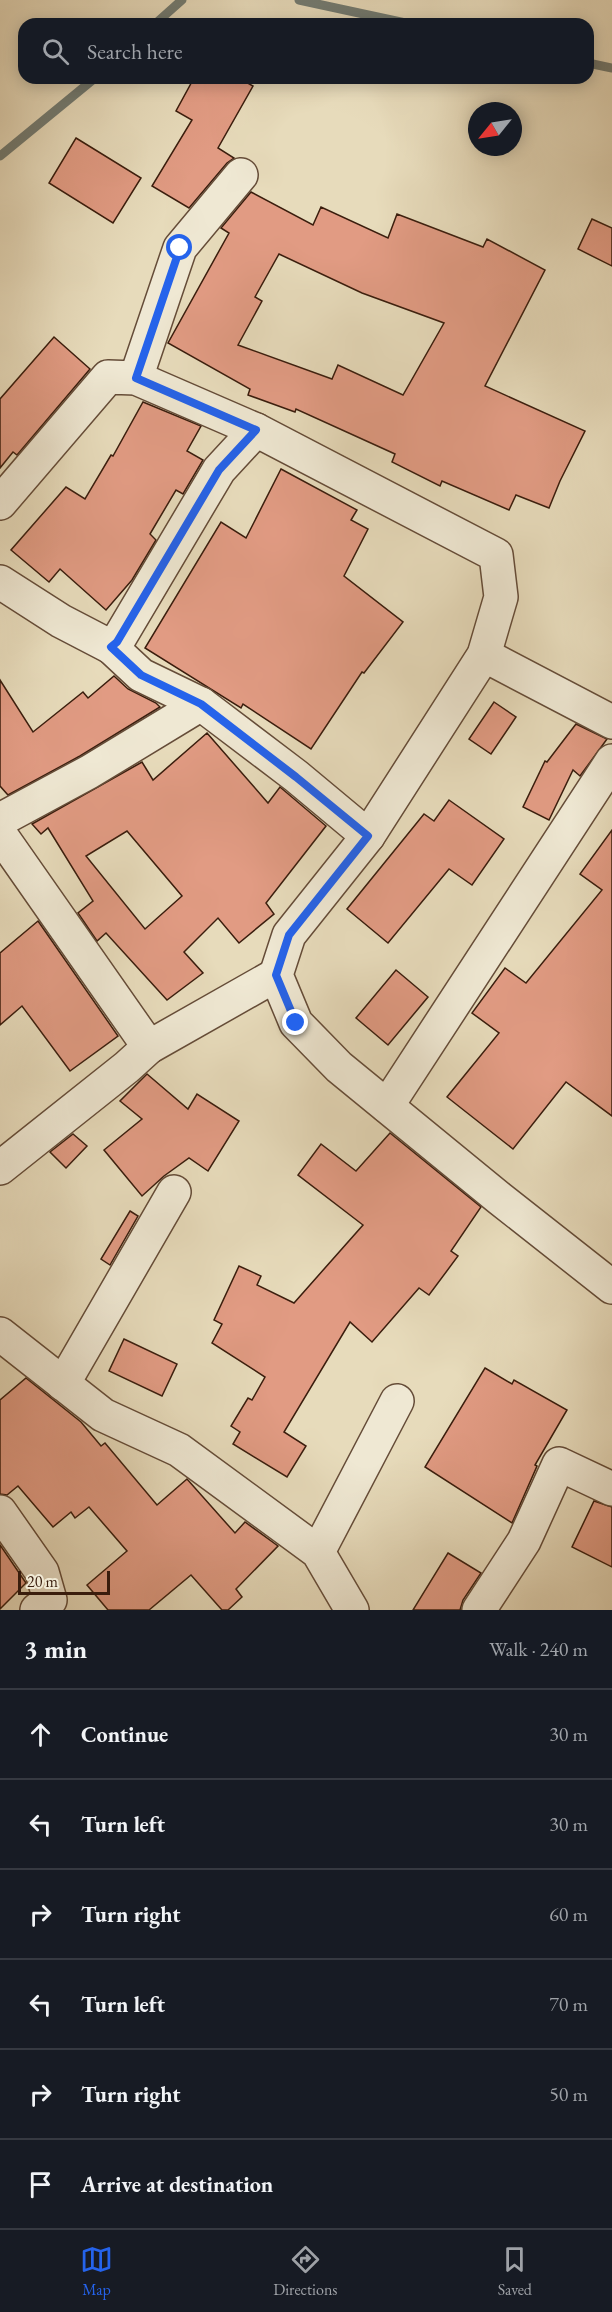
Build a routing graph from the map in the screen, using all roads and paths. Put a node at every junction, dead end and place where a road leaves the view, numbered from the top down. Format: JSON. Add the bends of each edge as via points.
{"nodes":[{"id":1,"x":241,"y":175,"type":"dead end"},
{"id":2,"x":136,"y":378,"type":"junction"},
{"id":3,"x":256,"y":430,"type":"junction"},
{"id":4,"x":0,"y":503,"type":"edge"},
{"id":5,"x":0,"y":582,"type":"edge"},
{"id":6,"x":111,"y":647,"type":"junction"},
{"id":7,"x":484,"y":656,"type":"junction"},
{"id":8,"x":201,"y":704,"type":"junction"},
{"id":9,"x":612,"y":722,"type":"edge"},
{"id":10,"x":612,"y":761,"type":"edge"},
{"id":11,"x":0,"y":820,"type":"edge"},
{"id":12,"x":0,"y":834,"type":"edge"},
{"id":13,"x":368,"y":836,"type":"junction"},
{"id":14,"x":276,"y":975,"type":"junction"},
{"id":15,"x":149,"y":1047,"type":"junction"},
{"id":16,"x":387,"y":1106,"type":"junction"},
{"id":17,"x":0,"y":1168,"type":"edge"},
{"id":18,"x":174,"y":1192,"type":"dead end"},
{"id":19,"x":612,"y":1287,"type":"edge"},
{"id":20,"x":2,"y":1338,"type":"edge"},
{"id":21,"x":63,"y":1384,"type":"junction"},
{"id":22,"x":397,"y":1401,"type":"dead end"},
{"id":23,"x":612,"y":1489,"type":"edge"},
{"id":24,"x":0,"y":1512,"type":"edge"},
{"id":25,"x":318,"y":1552,"type":"junction"},
{"id":26,"x":37,"y":1610,"type":"edge"},
{"id":27,"x":352,"y":1610,"type":"edge"},
{"id":28,"x":479,"y":1610,"type":"edge"}],
"edges":[{"from":1,"to":2,"type":"street","via":[[180,248]]},
{"from":2,"to":3,"type":"street"},
{"from":2,"to":4,"type":"street","via":[[108,377]]},
{"from":3,"to":6,"type":"street","via":[[219,470]]},
{"from":3,"to":7,"type":"street","via":[[496,555],[501,597]]},
{"from":5,"to":6,"type":"street"},
{"from":6,"to":8,"type":"street","via":[[141,675]]},
{"from":7,"to":9,"type":"street"},
{"from":7,"to":13,"type":"street"},
{"from":8,"to":11,"type":"street"},
{"from":8,"to":13,"type":"street"},
{"from":10,"to":16,"type":"street"},
{"from":12,"to":15,"type":"street"},
{"from":13,"to":14,"type":"street","via":[[289,935]]},
{"from":14,"to":15,"type":"street"},
{"from":14,"to":16,"type":"street","via":[[296,1023],[339,1067]]},
{"from":15,"to":17,"type":"street"},
{"from":16,"to":19,"type":"street"},
{"from":18,"to":21,"type":"street"},
{"from":20,"to":21,"type":"street"},
{"from":21,"to":25,"type":"street","via":[[103,1415],[179,1450]]},
{"from":22,"to":25,"type":"street"},
{"from":23,"to":28,"type":"street","via":[[559,1464],[524,1541]]},
{"from":24,"to":26,"type":"street","via":[[42,1572],[50,1600]]},
{"from":25,"to":27,"type":"street"}]}
